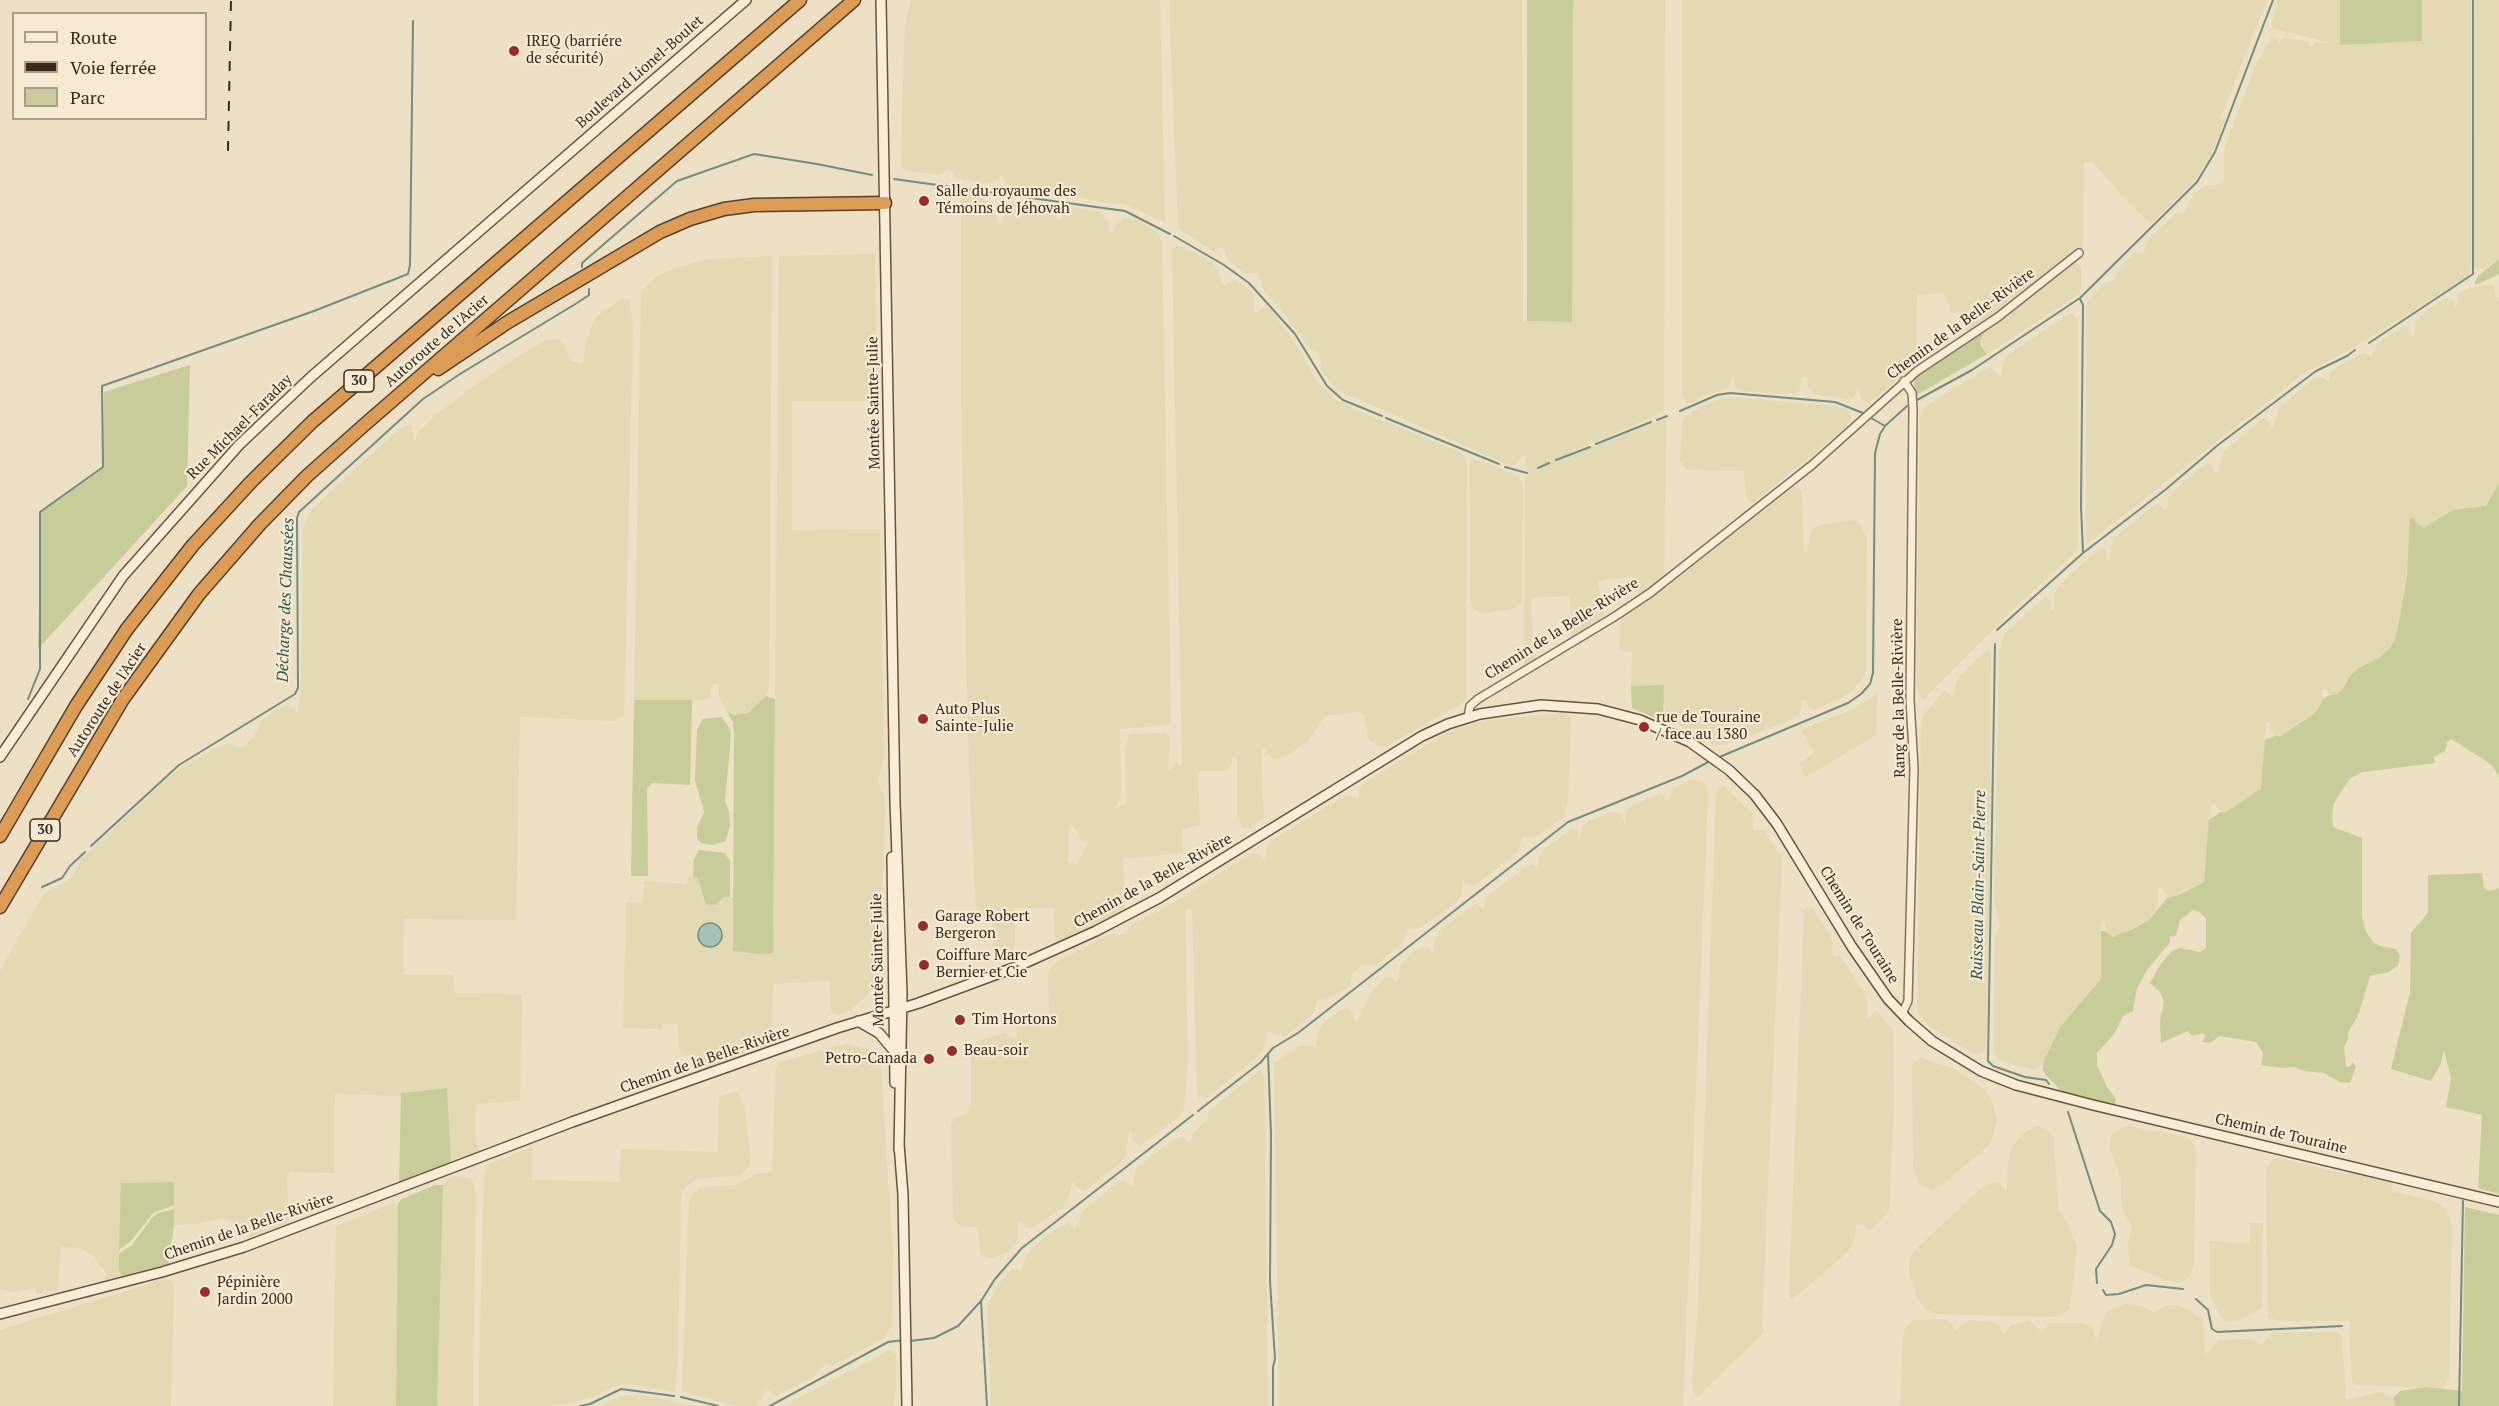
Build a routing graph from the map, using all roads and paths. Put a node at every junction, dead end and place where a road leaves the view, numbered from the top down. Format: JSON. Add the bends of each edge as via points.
{"nodes":[{"id":1,"x":746,"y":0,"type":"edge"},
{"id":2,"x":800,"y":0,"type":"edge"},
{"id":3,"x":855,"y":0,"type":"edge"},
{"id":4,"x":881,"y":3,"type":"edge"},
{"id":5,"x":554,"y":167,"type":"joint"},
{"id":6,"x":885,"y":203,"type":"junction"},
{"id":7,"x":2079,"y":253,"type":"dead end"},
{"id":8,"x":1905,"y":381,"type":"junction"},
{"id":9,"x":390,"y":402,"type":"junction"},
{"id":10,"x":1467,"y":717,"type":"junction"},
{"id":11,"x":0,"y":757,"type":"edge"},
{"id":12,"x":0,"y":836,"type":"edge"},
{"id":13,"x":0,"y":908,"type":"edge"},
{"id":14,"x":897,"y":1009,"type":"junction"},
{"id":15,"x":1902,"y":1014,"type":"junction"},
{"id":16,"x":858,"y":1021,"type":"junction"},
{"id":17,"x":894,"y":1051,"type":"junction"},
{"id":18,"x":899,"y":1150,"type":"junction"},
{"id":19,"x":2499,"y":1202,"type":"edge"},
{"id":20,"x":0,"y":1314,"type":"edge"},
{"id":21,"x":907,"y":1406,"type":"edge"}],
"edges":[{"from":1,"to":5,"type":"street","name":"Boulevard Lionel-Boulet"},
{"from":2,"to":12,"type":"highway","name":"Autoroute de l'Acier","number":"30","via":[[312,422],[251,482],[193,546],[127,629],[76,706]]},
{"from":3,"to":9,"type":"highway","name":"Autoroute de l'Acier","number":"30"},
{"from":4,"to":6,"type":"street","name":"Montée Sainte-Julie"},
{"from":5,"to":11,"type":"street","name":"Rue Michael-Faraday","via":[[300,388],[211,474],[107,597]]},
{"from":6,"to":9,"type":"highway","via":[[754,205],[715,211],[674,225],[496,329]]},
{"from":6,"to":14,"type":"street","name":"Montée Sainte-Julie"},
{"from":7,"to":8,"type":"street","name":"Chemin de la Belle-Rivière","via":[[1998,317]]},
{"from":8,"to":10,"type":"street","name":"Chemin de la Belle-Rivière","via":[[1812,465],[1715,543],[1630,607],[1478,699],[1470,706]]},
{"from":8,"to":15,"type":"street","name":"Rang de la Belle-Rivière","via":[[1912,393],[1913,409],[1910,700],[1914,768],[1908,1001]]},
{"from":9,"to":13,"type":"highway","name":"Autoroute de l'Acier","number":"30","via":[[268,516],[182,616],[117,708]]},
{"from":10,"to":14,"type":"street","name":"Chemin de la Belle-Rivière","via":[[1413,741],[1123,917],[1034,959]]},
{"from":10,"to":15,"type":"street","name":"Chemin de Touraine","via":[[1531,705],[1598,709],[1653,724],[1709,755],[1748,788],[1778,825],[1871,976]]},
{"from":14,"to":16,"type":"street","name":"Chemin de la Belle-Rivière"},
{"from":14,"to":17,"type":"street","name":"Montée Sainte-Julie"},
{"from":14,"to":18,"type":"street","name":"Montée Sainte-Julie"},
{"from":15,"to":19,"type":"street","name":"Chemin de Touraine","via":[[1956,1057],[2016,1084]]},
{"from":16,"to":17,"type":"street","via":[[879,1033]]},
{"from":16,"to":20,"type":"street","name":"Chemin de la Belle-Rivière","via":[[572,1122],[231,1251]]},
{"from":17,"to":18,"type":"street","name":"Montée Sainte-Julie"},
{"from":18,"to":21,"type":"street","name":"Montée Sainte-Julie"}]}
